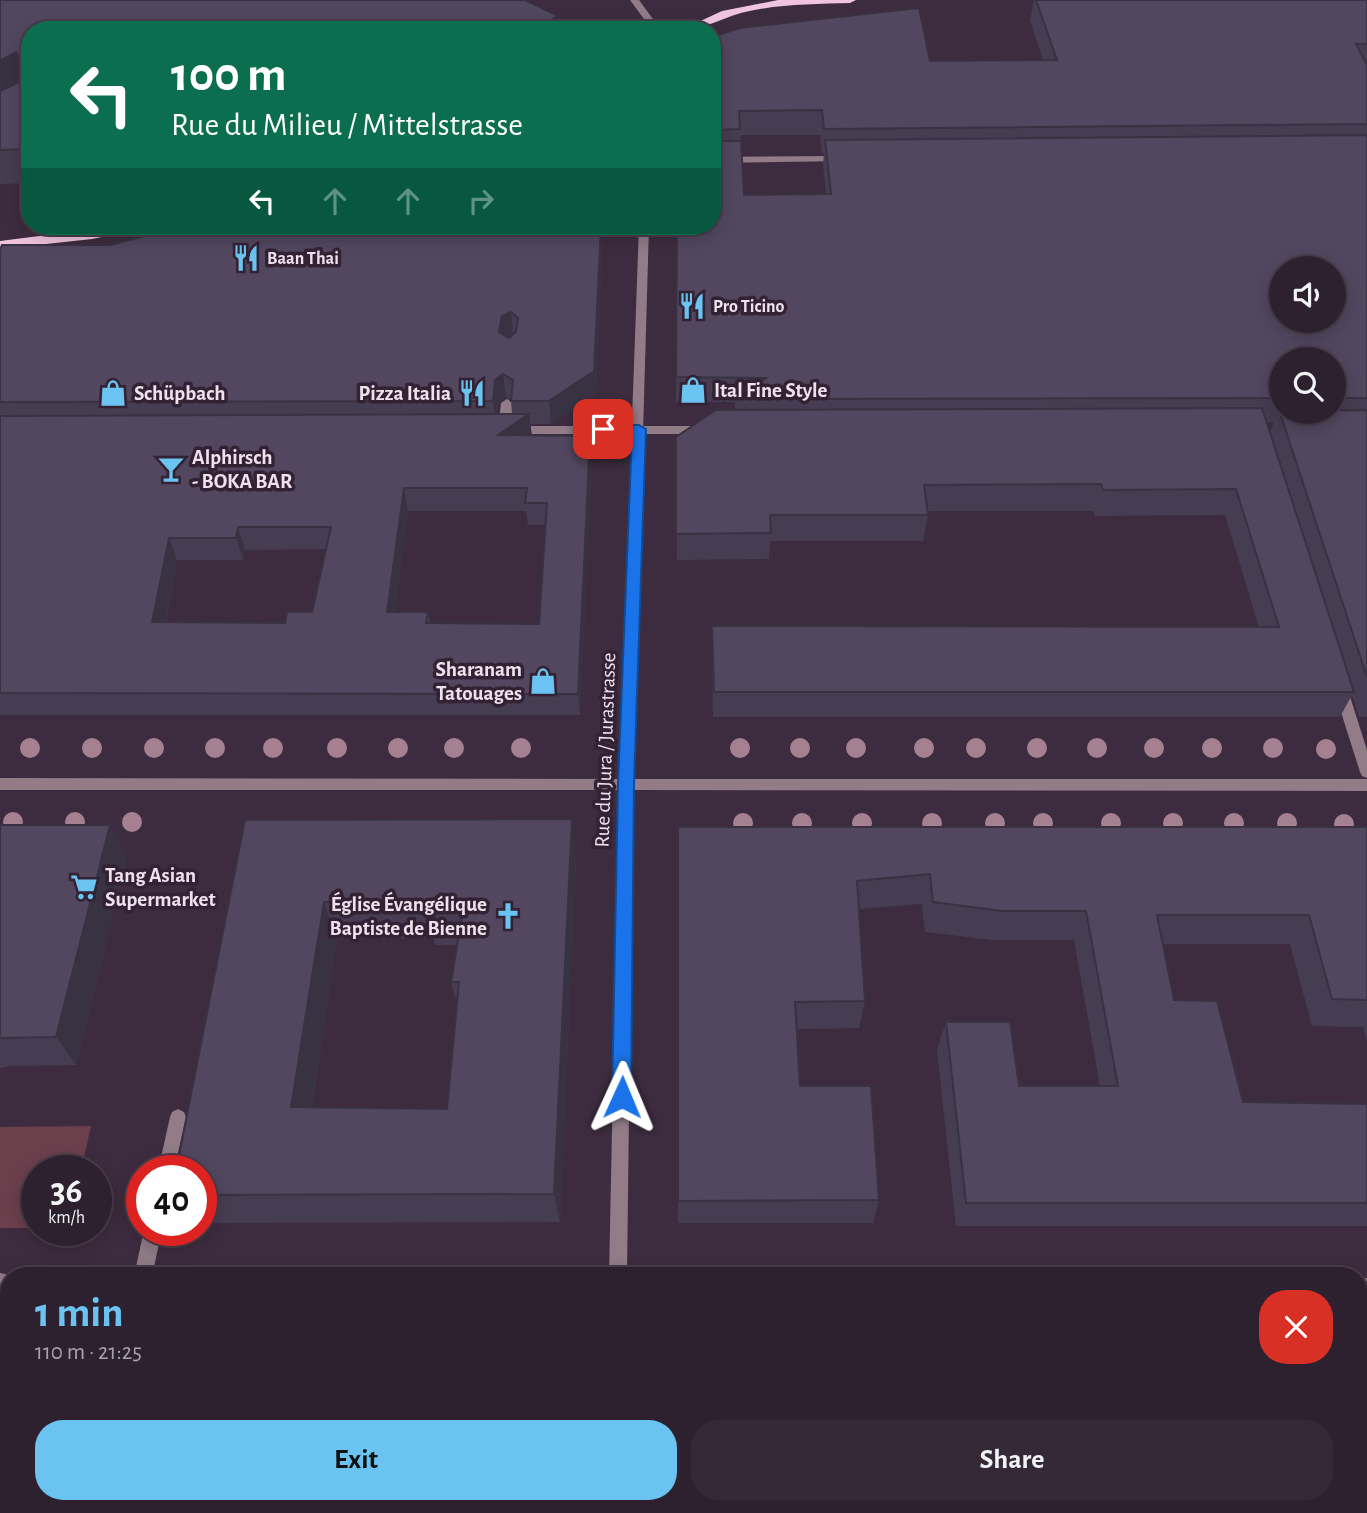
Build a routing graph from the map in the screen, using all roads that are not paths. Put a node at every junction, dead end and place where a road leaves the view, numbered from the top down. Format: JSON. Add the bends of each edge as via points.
{"nodes":[{"id":1,"x":634,"y":0,"type":"edge"},
{"id":2,"x":850,"y":0,"type":"edge"},
{"id":3,"x":764,"y":1,"type":"edge"},
{"id":4,"x":650,"y":21,"type":"edge"},
{"id":5,"x":704,"y":21,"type":"edge"},
{"id":6,"x":852,"y":159,"type":"edge"},
{"id":7,"x":721,"y":160,"type":"edge"},
{"id":8,"x":92,"y":235,"type":"edge"},
{"id":9,"x":644,"y":235,"type":"edge"},
{"id":10,"x":1,"y":247,"type":"edge"},
{"id":11,"x":507,"y":403,"type":"edge"},
{"id":12,"x":639,"y":429,"type":"junction"},
{"id":13,"x":491,"y":430,"type":"edge"},
{"id":14,"x":504,"y":430,"type":"junction"},
{"id":15,"x":723,"y":430,"type":"edge"},
{"id":16,"x":1335,"y":670,"type":"edge"},
{"id":17,"x":1367,"y":772,"type":"edge"},
{"id":18,"x":0,"y":784,"type":"edge"},
{"id":19,"x":626,"y":784,"type":"junction"},
{"id":20,"x":1367,"y":785,"type":"edge"},
{"id":21,"x":178,"y":1117,"type":"dead end"},
{"id":22,"x":170,"y":1155,"type":"edge"},
{"id":23,"x":150,"y":1246,"type":"edge"},
{"id":24,"x":145,"y":1267,"type":"edge"},
{"id":25,"x":618,"y":1267,"type":"edge"}],
"edges":[{"from":1,"to":4,"type":"street"},
{"from":2,"to":3,"type":"main road"},
{"from":3,"to":5,"type":"main road"},
{"from":6,"to":7,"type":"street"},
{"from":8,"to":10,"type":"main road"},
{"from":9,"to":12,"type":"street","name":"Rue du Jura / Jurastrasse"},
{"from":11,"to":14,"type":"street"},
{"from":12,"to":14,"type":"street"},
{"from":12,"to":15,"type":"street"},
{"from":12,"to":19,"type":"street","name":"Rue du Jura / Jurastrasse"},
{"from":13,"to":14,"type":"street"},
{"from":16,"to":17,"type":"street"},
{"from":18,"to":19,"type":"street"},
{"from":19,"to":20,"type":"street"},
{"from":19,"to":25,"type":"street","name":"Rue du Jura / Jurastrasse"},
{"from":21,"to":22,"type":"street"},
{"from":23,"to":24,"type":"street"}]}
